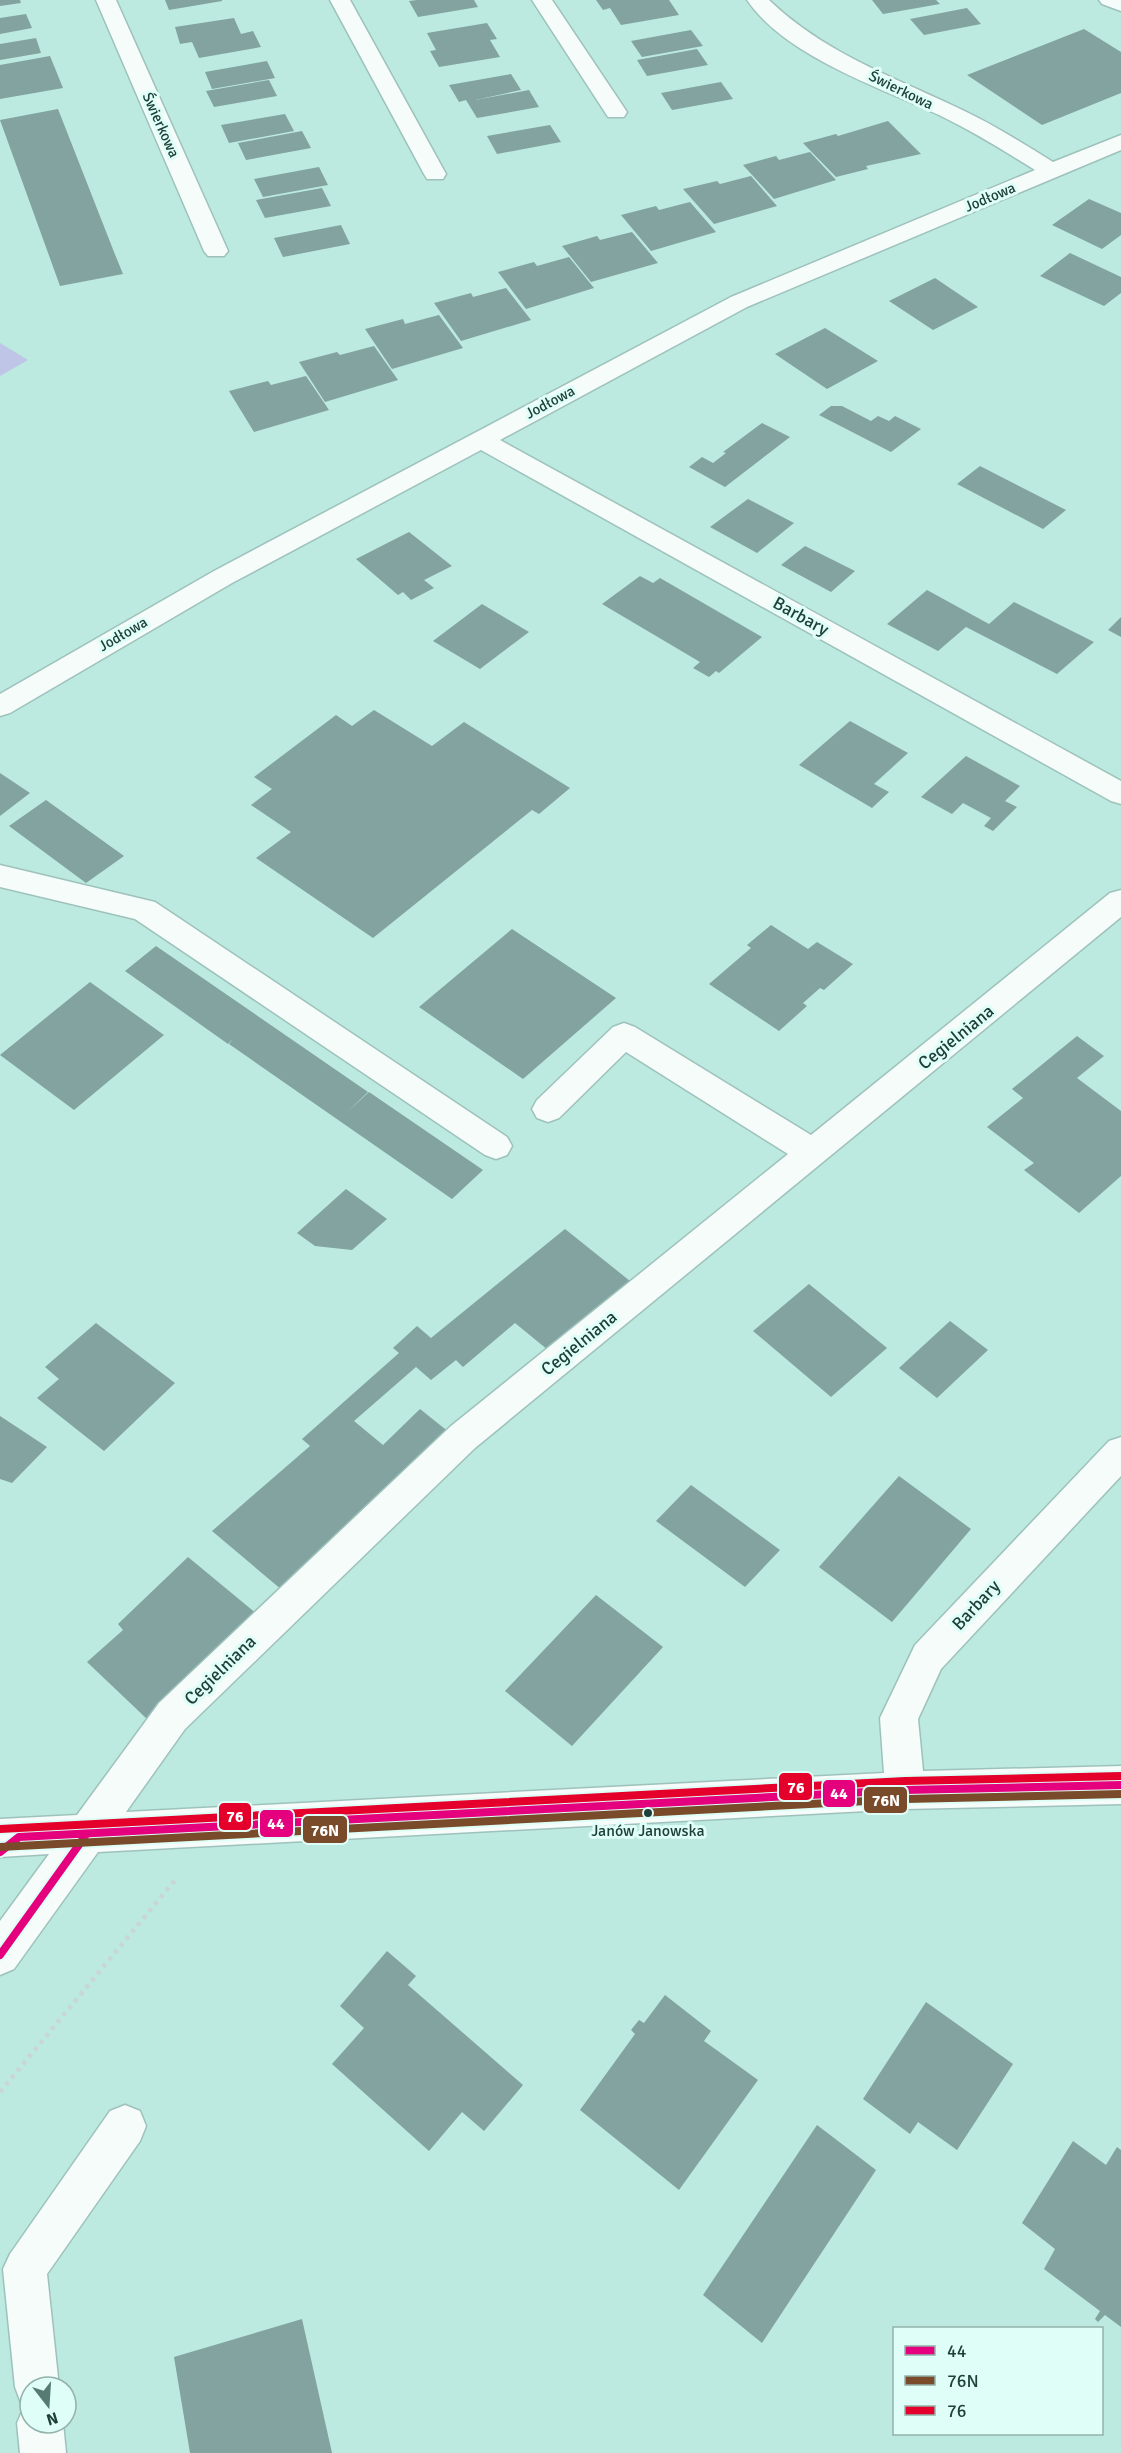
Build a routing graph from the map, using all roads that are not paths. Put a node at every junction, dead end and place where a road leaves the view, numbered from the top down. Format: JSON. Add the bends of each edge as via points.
{"nodes":[{"id":1,"x":106,"y":0,"type":"edge"},
{"id":2,"x":340,"y":0,"type":"edge"},
{"id":3,"x":542,"y":0,"type":"edge"},
{"id":4,"x":757,"y":0,"type":"edge"},
{"id":5,"x":1108,"y":0,"type":"edge"},
{"id":6,"x":1121,"y":5,"type":"edge"},
{"id":7,"x":616,"y":112,"type":"dead end"},
{"id":8,"x":1121,"y":142,"type":"edge"},
{"id":9,"x":1052,"y":171,"type":"junction"},
{"id":10,"x":435,"y":174,"type":"dead end"},
{"id":11,"x":216,"y":251,"type":"dead end"},
{"id":12,"x":480,"y":439,"type":"junction"},
{"id":13,"x":0,"y":706,"type":"edge"},
{"id":14,"x":1121,"y":794,"type":"edge"},
{"id":15,"x":0,"y":876,"type":"edge"},
{"id":16,"x":1121,"y":901,"type":"edge"},
{"id":17,"x":549,"y":1109,"type":"dead end"},
{"id":18,"x":496,"y":1146,"type":"dead end"},
{"id":19,"x":813,"y":1153,"type":"junction"},
{"id":20,"x":1121,"y":1452,"type":"edge"},
{"id":21,"x":1121,"y":1785,"type":"edge"},
{"id":22,"x":905,"y":1790,"type":"junction"},
{"id":23,"x":86,"y":1835,"type":"junction"},
{"id":24,"x":6,"y":1842,"type":"edge"},
{"id":25,"x":0,"y":1955,"type":"edge"},
{"id":26,"x":125,"y":2126,"type":"dead end"},
{"id":27,"x":36,"y":2375,"type":"edge"},
{"id":28,"x":41,"y":2435,"type":"edge"},
{"id":29,"x":43,"y":2453,"type":"edge"}],
"edges":[{"from":1,"to":11,"type":"street","name":"Świerkowa"},
{"from":2,"to":10,"type":"street"},
{"from":3,"to":7,"type":"street"},
{"from":4,"to":9,"type":"street","name":"Świerkowa","via":[[802,40],[974,124]]},
{"from":5,"to":6,"type":"street"},
{"from":8,"to":9,"type":"street","name":"Jodłowa"},
{"from":9,"to":12,"type":"street","name":"Jodłowa","via":[[739,302]]},
{"from":12,"to":13,"type":"street","name":"Jodłowa","via":[[223,577]]},
{"from":12,"to":14,"type":"street","name":"Barbary"},
{"from":15,"to":18,"type":"street","via":[[144,910]]},
{"from":16,"to":19,"type":"street","name":"Cegielniana"},
{"from":17,"to":19,"type":"street","via":[[624,1035]]},
{"from":19,"to":23,"type":"street","name":"Cegielniana","via":[[463,1437],[172,1716]]},
{"from":20,"to":22,"type":"street","name":"Barbary","via":[[928,1657],[898,1718]]},
{"from":21,"to":22,"type":"street"},
{"from":22,"to":23,"type":"street"},
{"from":23,"to":24,"type":"street"},
{"from":23,"to":25,"type":"street","name":"Cegielniana"},
{"from":26,"to":27,"type":"street","via":[[25,2269]]},
{"from":28,"to":29,"type":"street"}]}
